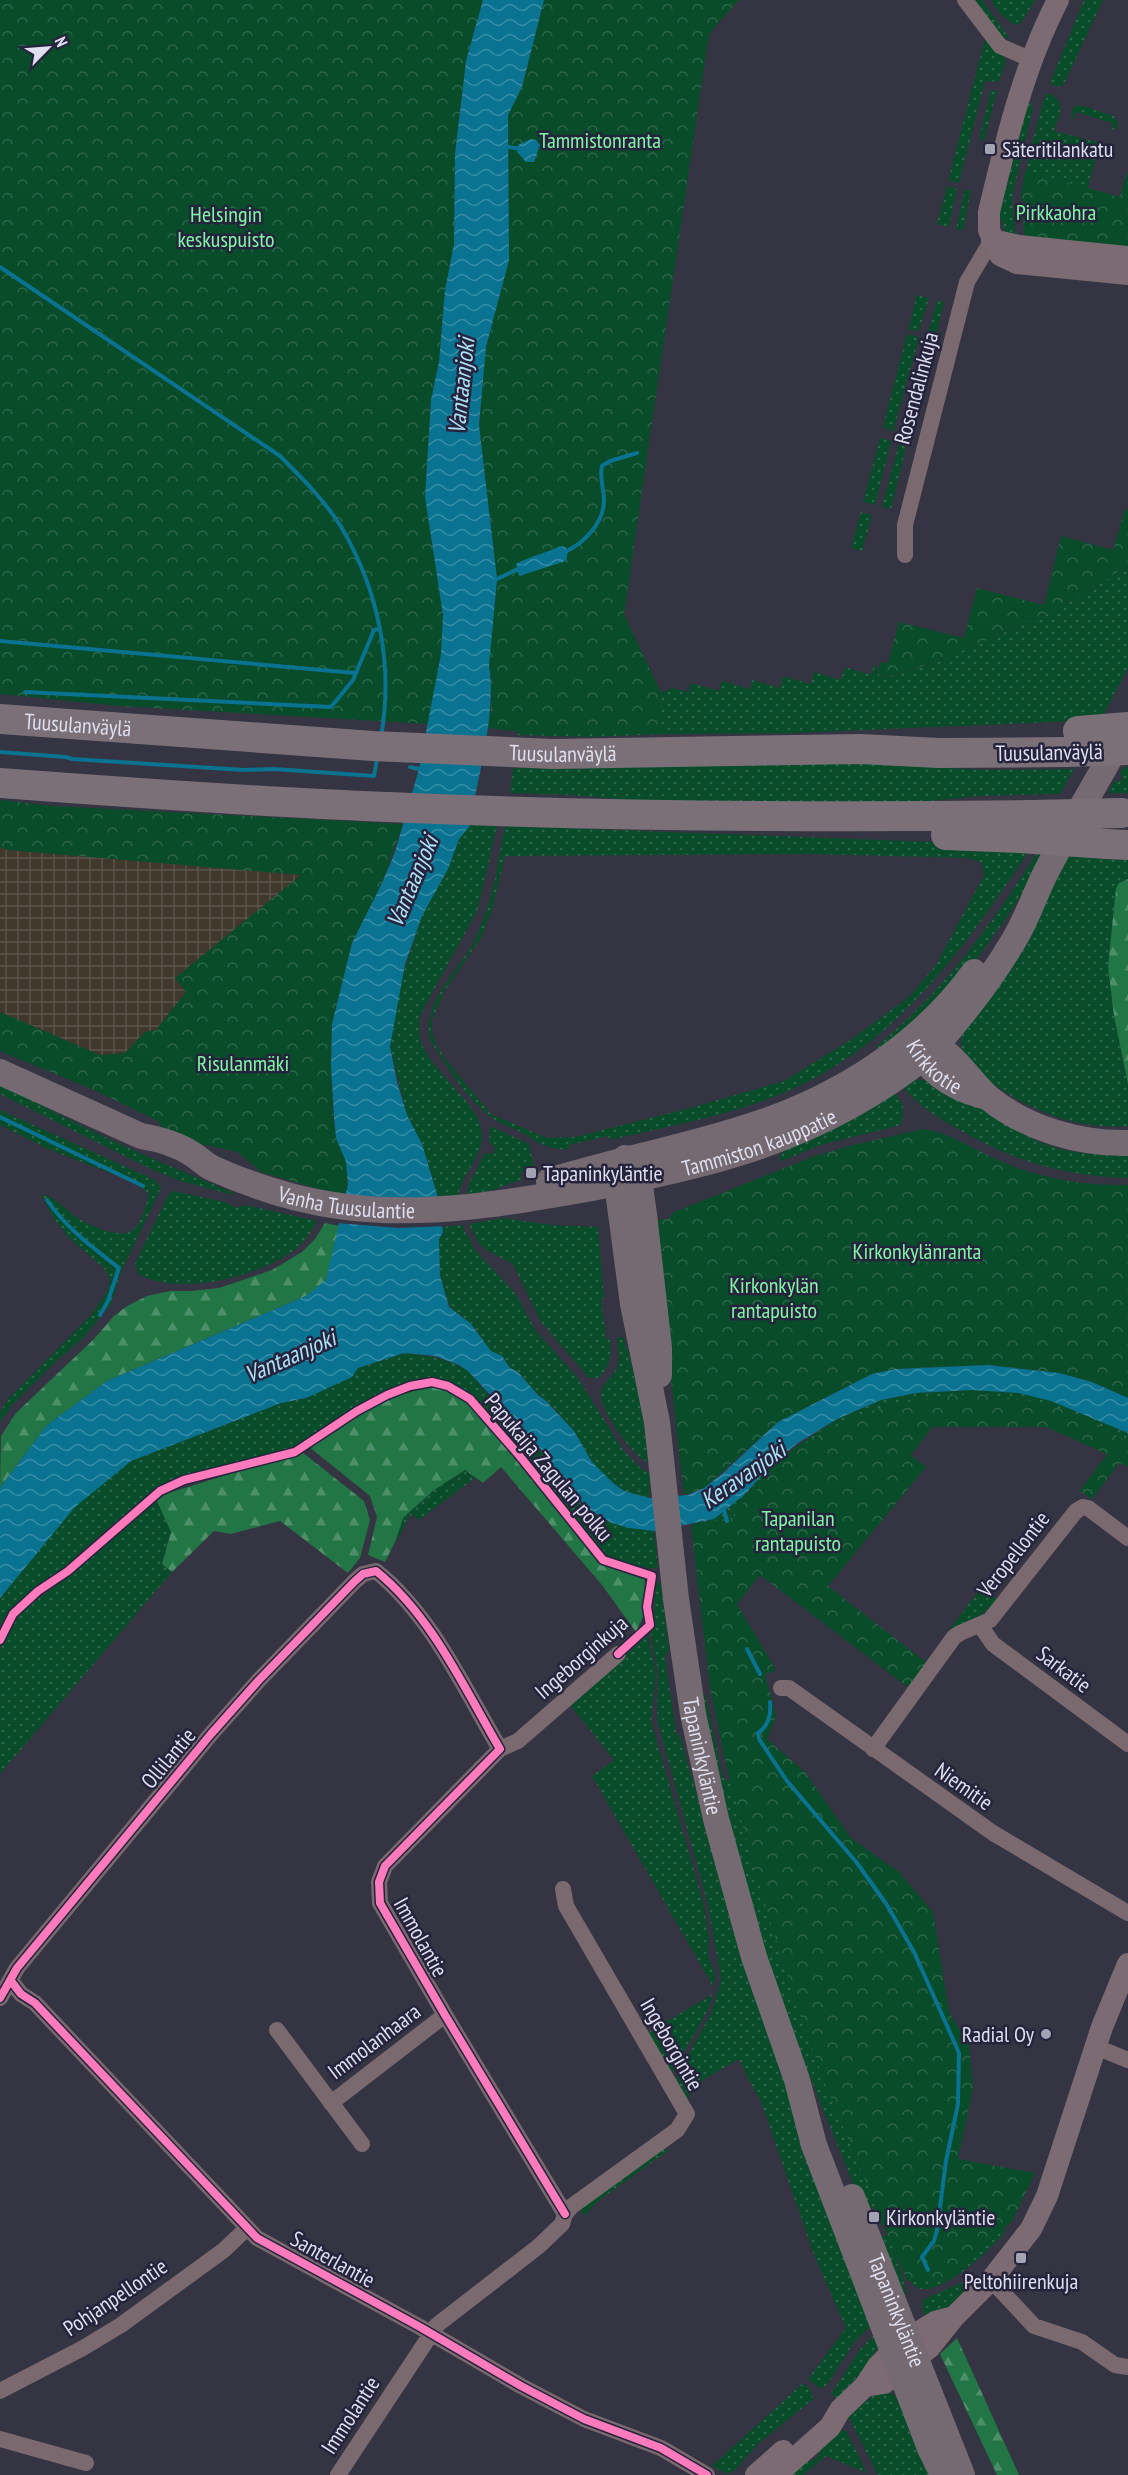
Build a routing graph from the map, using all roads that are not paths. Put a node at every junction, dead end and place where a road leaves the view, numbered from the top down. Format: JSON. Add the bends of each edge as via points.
{"nodes":[{"id":1,"x":965,"y":0,"type":"edge"},
{"id":2,"x":1058,"y":0,"type":"edge"},
{"id":3,"x":1032,"y":60,"type":"junction"},
{"id":4,"x":992,"y":240,"type":"junction"},
{"id":5,"x":1128,"y":257,"type":"edge"},
{"id":6,"x":1128,"y":274,"type":"edge"},
{"id":7,"x":905,"y":555,"type":"dead end"},
{"id":8,"x":0,"y":719,"type":"edge"},
{"id":9,"x":1128,"y":726,"type":"edge"},
{"id":10,"x":1072,"y":741,"type":"junction"},
{"id":11,"x":1128,"y":750,"type":"edge"},
{"id":12,"x":0,"y":783,"type":"edge"},
{"id":13,"x":1125,"y":813,"type":"edge"},
{"id":14,"x":1026,"y":826,"type":"junction"},
{"id":15,"x":1117,"y":845,"type":"edge"},
{"id":16,"x":923,"y":1047,"type":"junction"},
{"id":17,"x":0,"y":1072,"type":"edge"},
{"id":18,"x":1128,"y":1143,"type":"edge"},
{"id":19,"x":627,"y":1173,"type":"junction"},
{"id":20,"x":489,"y":1203,"type":"joint"},
{"id":21,"x":1128,"y":1538,"type":"edge"},
{"id":22,"x":980,"y":1625,"type":"junction"},
{"id":23,"x":618,"y":1654,"type":"dead end"},
{"id":24,"x":781,"y":1688,"type":"dead end"},
{"id":25,"x":1128,"y":1744,"type":"edge"},
{"id":26,"x":500,"y":1749,"type":"junction"},
{"id":27,"x":873,"y":1749,"type":"junction"},
{"id":28,"x":563,"y":1889,"type":"dead end"},
{"id":29,"x":1128,"y":1913,"type":"edge"},
{"id":30,"x":1128,"y":1964,"type":"edge"},
{"id":31,"x":11,"y":1981,"type":"junction"},
{"id":32,"x":0,"y":1998,"type":"edge"},
{"id":33,"x":445,"y":2015,"type":"junction"},
{"id":34,"x":277,"y":2030,"type":"dead end"},
{"id":35,"x":1096,"y":2047,"type":"junction"},
{"id":36,"x":1128,"y":2060,"type":"edge"},
{"id":37,"x":331,"y":2103,"type":"junction"},
{"id":38,"x":362,"y":2144,"type":"dead end"},
{"id":39,"x":565,"y":2214,"type":"junction"},
{"id":40,"x":247,"y":2228,"type":"junction"},
{"id":41,"x":991,"y":2280,"type":"junction"},
{"id":42,"x":430,"y":2334,"type":"junction"},
{"id":43,"x":905,"y":2355,"type":"junction"},
{"id":44,"x":1128,"y":2367,"type":"edge"},
{"id":45,"x":0,"y":2391,"type":"edge"},
{"id":46,"x":840,"y":2410,"type":"junction"},
{"id":47,"x":0,"y":2439,"type":"edge"},
{"id":48,"x":86,"y":2463,"type":"dead end"},
{"id":49,"x":338,"y":2475,"type":"edge"},
{"id":50,"x":707,"y":2475,"type":"edge"},
{"id":51,"x":756,"y":2475,"type":"edge"},
{"id":52,"x":776,"y":2475,"type":"edge"},
{"id":53,"x":943,"y":2475,"type":"edge"},
{"id":54,"x":962,"y":2475,"type":"edge"}],
"edges":[{"from":1,"to":3,"type":"street","via":[[1000,46]]},
{"from":2,"to":3,"type":"street"},
{"from":3,"to":4,"type":"street","via":[[989,212]]},
{"from":4,"to":5,"type":"street"},
{"from":4,"to":6,"type":"street","via":[[1000,255],[1017,263]]},
{"from":4,"to":7,"type":"street","name":"Rosendalinkuja","via":[[967,282],[905,525]]},
{"from":8,"to":10,"type":"highway","name":"Tuusulanväylä","via":[[373,746],[553,754],[860,749],[939,753]]},
{"from":9,"to":10,"type":"highway","bridge":true},
{"from":9,"to":16,"type":"main road","name":"Tammiston kauppatie","via":[[1045,874]]},
{"from":10,"to":11,"type":"highway","name":"Tuusulanväylä","bridge":true},
{"from":12,"to":14,"type":"highway","via":[[361,806]]},
{"from":13,"to":14,"type":"highway","bridge":true},
{"from":14,"to":15,"type":"highway","bridge":true},
{"from":16,"to":18,"type":"main road","name":"Kirkkotie","via":[[943,1078],[963,1090],[989,1098],[1022,1119],[1054,1132],[1105,1143]]},
{"from":16,"to":19,"type":"main road","name":"Tammiston kauppatie","via":[[794,1110]]},
{"from":17,"to":20,"type":"main road","name":"Vanha Tuusulantie","via":[[141,1136],[160,1139],[193,1154],[207,1166],[298,1198],[389,1211]]},
{"from":19,"to":20,"type":"main road","name":"Tammiston kauppatie","via":[[524,1200]]},
{"from":19,"to":43,"type":"main road","name":"Tapaninkyläntie","via":[[636,1325],[657,1422],[693,1714],[716,1819],[754,1957],[797,2080],[814,2145]]},
{"from":21,"to":22,"type":"street","name":"Veropellontie","via":[[1088,1508],[1079,1508],[1002,1606]]},
{"from":22,"to":25,"type":"street","name":"Sarkatie","via":[[993,1644]]},
{"from":22,"to":27,"type":"street","name":"Veropellontie","via":[[954,1637]]},
{"from":23,"to":26,"type":"street","name":"Ingeborginkuja","via":[[518,1741]]},
{"from":24,"to":27,"type":"street","name":"Niemitie","via":[[789,1688]]},
{"from":26,"to":31,"type":"street","name":"Ollilantie","via":[[413,1609],[376,1571],[363,1574],[211,1734],[16,1968]]},
{"from":26,"to":33,"type":"street","name":"Immolantie","via":[[385,1866],[379,1882],[384,1913]]},
{"from":27,"to":29,"type":"street","name":"Niemitie","via":[[993,1833]]},
{"from":28,"to":39,"type":"street","name":"Ingeborgintie","via":[[566,1906],[687,2114],[677,2130]]},
{"from":30,"to":35,"type":"street"},
{"from":31,"to":32,"type":"street","name":"Ollilantie"},
{"from":31,"to":40,"type":"street","name":"Santerlantie"},
{"from":33,"to":37,"type":"street","name":"Immolanhaara"},
{"from":33,"to":39,"type":"street","name":"Immolantie"},
{"from":34,"to":37,"type":"street","name":"Immolanhaara"},
{"from":35,"to":36,"type":"street"},
{"from":35,"to":41,"type":"street","via":[[1047,2196],[1030,2229]]},
{"from":37,"to":38,"type":"street","name":"Immolanhaara"},
{"from":39,"to":42,"type":"street","name":"Immolantie","via":[[562,2224],[539,2246]]},
{"from":40,"to":42,"type":"street","name":"Santerlantie","via":[[257,2238]]},
{"from":40,"to":45,"type":"street","name":"Pohjanpellontie","via":[[224,2250],[121,2325]]},
{"from":41,"to":43,"type":"street","via":[[942,2335]]},
{"from":41,"to":44,"type":"street","via":[[1034,2326],[1082,2342],[1115,2365]]},
{"from":42,"to":49,"type":"street","name":"Immolantie"},
{"from":42,"to":50,"type":"street","name":"Santerlantie","via":[[584,2419],[661,2448]]},
{"from":43,"to":46,"type":"street","via":[[878,2366],[865,2386]]},
{"from":43,"to":53,"type":"main road","name":"Tapaninkyläntie","via":[[930,2448]]},
{"from":43,"to":54,"type":"main road","name":"Tapaninkyläntie"},
{"from":46,"to":51,"type":"street","via":[[823,2418]]},
{"from":46,"to":52,"type":"street","via":[[830,2427]]},
{"from":47,"to":48,"type":"street"}]}
